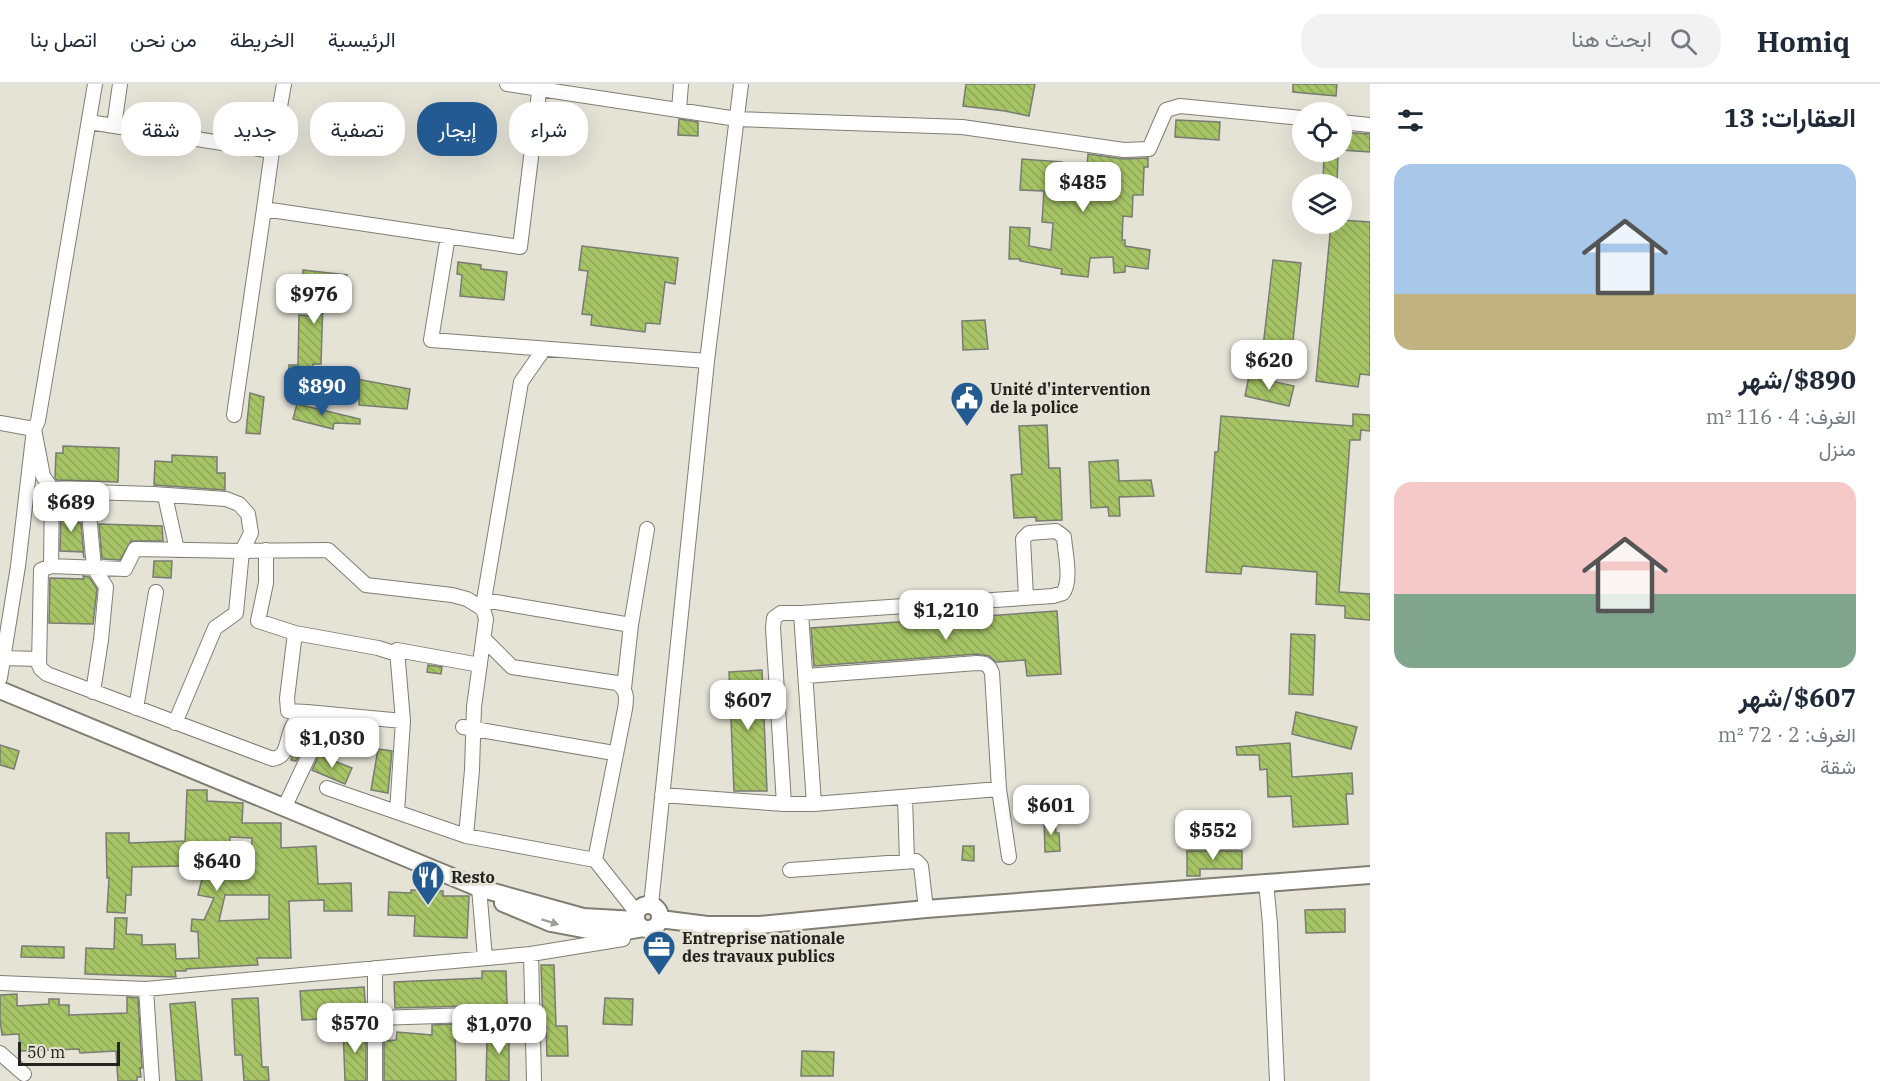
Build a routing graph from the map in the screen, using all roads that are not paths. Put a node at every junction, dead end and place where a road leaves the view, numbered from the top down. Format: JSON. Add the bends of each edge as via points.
{"nodes":[{"id":1,"x":94,"y":84,"type":"edge"},
{"id":2,"x":120,"y":84,"type":"edge"},
{"id":3,"x":284,"y":84,"type":"edge"},
{"id":4,"x":507,"y":84,"type":"edge"},
{"id":5,"x":681,"y":84,"type":"edge"},
{"id":6,"x":741,"y":84,"type":"edge"},
{"id":7,"x":539,"y":86,"type":"edge"},
{"id":8,"x":281,"y":102,"type":"edge"},
{"id":9,"x":679,"y":110,"type":"junction"},
{"id":10,"x":1292,"y":117,"type":"edge"},
{"id":11,"x":737,"y":119,"type":"junction"},
{"id":12,"x":89,"y":122,"type":"junction"},
{"id":13,"x":1352,"y":123,"type":"edge"},
{"id":14,"x":1370,"y":125,"type":"edge"},
{"id":15,"x":114,"y":126,"type":"junction"},
{"id":16,"x":213,"y":142,"type":"edge"},
{"id":17,"x":271,"y":156,"type":"edge"},
{"id":18,"x":264,"y":209,"type":"junction"},
{"id":19,"x":448,"y":236,"type":"junction"},
{"id":20,"x":544,"y":349,"type":"junction"},
{"id":21,"x":707,"y":361,"type":"junction"},
{"id":22,"x":234,"y":415,"type":"dead end"},
{"id":23,"x":0,"y":423,"type":"edge"},
{"id":24,"x":34,"y":429,"type":"junction"},
{"id":25,"x":52,"y":489,"type":"junction"},
{"id":26,"x":87,"y":492,"type":"junction"},
{"id":27,"x":165,"y":496,"type":"junction"},
{"id":28,"x":647,"y":529,"type":"dead end"},
{"id":29,"x":177,"y":550,"type":"junction"},
{"id":30,"x":266,"y":550,"type":"junction"},
{"id":31,"x":242,"y":551,"type":"junction"},
{"id":32,"x":18,"y":566,"type":"junction"},
{"id":33,"x":46,"y":568,"type":"junction"},
{"id":34,"x":94,"y":568,"type":"junction"},
{"id":35,"x":156,"y":592,"type":"dead end"},
{"id":36,"x":1026,"y":597,"type":"junction"},
{"id":37,"x":483,"y":609,"type":"junction"},
{"id":38,"x":801,"y":613,"type":"junction"},
{"id":39,"x":631,"y":625,"type":"junction"},
{"id":40,"x":295,"y":633,"type":"junction"},
{"id":41,"x":484,"y":639,"type":"junction"},
{"id":42,"x":397,"y":650,"type":"junction"},
{"id":43,"x":3,"y":658,"type":"junction"},
{"id":44,"x":39,"y":660,"type":"junction"},
{"id":45,"x":480,"y":665,"type":"junction"},
{"id":46,"x":806,"y":676,"type":"junction"},
{"id":47,"x":0,"y":678,"type":"edge"},
{"id":48,"x":624,"y":688,"type":"junction"},
{"id":49,"x":0,"y":690,"type":"edge"},
{"id":50,"x":93,"y":692,"type":"junction"},
{"id":51,"x":136,"y":708,"type":"junction"},
{"id":52,"x":307,"y":712,"type":"junction"},
{"id":53,"x":403,"y":721,"type":"junction"},
{"id":54,"x":176,"y":723,"type":"junction"},
{"id":55,"x":468,"y":727,"type":"junction"},
{"id":56,"x":311,"y":751,"type":"dead end"},
{"id":57,"x":608,"y":752,"type":"dead end"},
{"id":58,"x":327,"y":788,"type":"dead end"},
{"id":59,"x":999,"y":789,"type":"junction"},
{"id":60,"x":662,"y":795,"type":"junction"},
{"id":61,"x":905,"y":797,"type":"junction"},
{"id":62,"x":784,"y":804,"type":"junction"},
{"id":63,"x":814,"y":804,"type":"junction"},
{"id":64,"x":285,"y":806,"type":"junction"},
{"id":65,"x":397,"y":812,"type":"junction"},
{"id":66,"x":466,"y":836,"type":"junction"},
{"id":67,"x":1009,"y":857,"type":"dead end"},
{"id":68,"x":595,"y":860,"type":"junction"},
{"id":69,"x":907,"y":861,"type":"junction"},
{"id":70,"x":790,"y":870,"type":"dead end"},
{"id":71,"x":1370,"y":875,"type":"edge"},
{"id":72,"x":1266,"y":882,"type":"junction"},
{"id":73,"x":479,"y":888,"type":"junction"},
{"id":74,"x":926,"y":909,"type":"junction"},
{"id":75,"x":646,"y":919,"type":"junction"},
{"id":76,"x":531,"y":954,"type":"junction"},
{"id":77,"x":485,"y":958,"type":"junction"},
{"id":78,"x":375,"y":968,"type":"junction"},
{"id":79,"x":0,"y":984,"type":"edge"},
{"id":80,"x":146,"y":989,"type":"junction"},
{"id":81,"x":532,"y":1013,"type":"junction"},
{"id":82,"x":376,"y":1018,"type":"junction"},
{"id":83,"x":0,"y":1053,"type":"edge"},
{"id":84,"x":24,"y":1074,"type":"dead end"},
{"id":85,"x":152,"y":1081,"type":"edge"},
{"id":86,"x":375,"y":1081,"type":"edge"},
{"id":87,"x":534,"y":1081,"type":"edge"},
{"id":88,"x":1278,"y":1081,"type":"edge"}],
"edges":[{"from":1,"to":12,"type":"street"},
{"from":2,"to":15,"type":"street"},
{"from":3,"to":8,"type":"street"},
{"from":4,"to":7,"type":"street"},
{"from":5,"to":9,"type":"street"},
{"from":6,"to":11,"type":"street"},
{"from":7,"to":9,"type":"street"},
{"from":7,"to":19,"type":"street","via":[[520,247]]},
{"from":9,"to":11,"type":"street"},
{"from":10,"to":11,"type":"street","via":[[1180,106],[1166,110],[1149,148],[1124,150],[962,127]]},
{"from":11,"to":21,"type":"street"},
{"from":12,"to":15,"type":"street"},
{"from":12,"to":24,"type":"street"},
{"from":13,"to":14,"type":"street"},
{"from":15,"to":16,"type":"street"},
{"from":17,"to":18,"type":"street"},
{"from":18,"to":19,"type":"street"},
{"from":18,"to":22,"type":"street"},
{"from":19,"to":20,"type":"street","via":[[431,340]]},
{"from":20,"to":21,"type":"street"},
{"from":20,"to":39,"type":"street","via":[[521,382],[484,600]]},
{"from":21,"to":60,"type":"street"},
{"from":23,"to":24,"type":"street"},
{"from":24,"to":25,"type":"street","via":[[43,476]]},
{"from":24,"to":32,"type":"street"},
{"from":25,"to":26,"type":"street"},
{"from":25,"to":33,"type":"street"},
{"from":26,"to":27,"type":"street"},
{"from":26,"to":34,"type":"street"},
{"from":27,"to":29,"type":"street"},
{"from":27,"to":31,"type":"street","via":[[226,499],[239,504],[248,514],[250,524]]},
{"from":28,"to":39,"type":"street"},
{"from":29,"to":31,"type":"street"},
{"from":29,"to":34,"type":"street","via":[[135,549],[125,569]]},
{"from":30,"to":31,"type":"street"},
{"from":30,"to":37,"type":"street","via":[[328,550],[366,585],[452,595],[475,602]]},
{"from":30,"to":40,"type":"street","via":[[266,583],[258,621]]},
{"from":31,"to":54,"type":"street","via":[[236,613],[215,628]]},
{"from":32,"to":33,"type":"street"},
{"from":32,"to":43,"type":"street"},
{"from":33,"to":34,"type":"street"},
{"from":33,"to":44,"type":"street"},
{"from":34,"to":50,"type":"street","via":[[106,587]]},
{"from":35,"to":51,"type":"street"},
{"from":36,"to":36,"type":"street","via":[[1053,596],[1066,589],[1064,537],[1056,531],[1029,533],[1023,539]]},
{"from":36,"to":38,"type":"street"},
{"from":37,"to":39,"type":"street"},
{"from":37,"to":41,"type":"street"},
{"from":38,"to":46,"type":"street"},
{"from":38,"to":62,"type":"street","via":[[781,613],[774,618],[773,628]]},
{"from":39,"to":48,"type":"street"},
{"from":40,"to":42,"type":"street","via":[[394,653]]},
{"from":40,"to":52,"type":"street","via":[[288,711]]},
{"from":41,"to":45,"type":"street"},
{"from":41,"to":48,"type":"street","via":[[512,667],[617,683]]},
{"from":42,"to":45,"type":"street"},
{"from":42,"to":53,"type":"street"},
{"from":43,"to":44,"type":"street"},
{"from":43,"to":47,"type":"street"},
{"from":44,"to":50,"type":"street","via":[[47,674]]},
{"from":45,"to":55,"type":"street"},
{"from":46,"to":59,"type":"street","via":[[984,663],[992,673]]},
{"from":46,"to":63,"type":"street"},
{"from":48,"to":68,"type":"street","via":[[627,698]]},
{"from":49,"to":64,"type":"main road"},
{"from":50,"to":51,"type":"street"},
{"from":51,"to":54,"type":"street"},
{"from":52,"to":53,"type":"street"},
{"from":52,"to":54,"type":"street","via":[[291,727],[285,753],[273,759]]},
{"from":53,"to":65,"type":"street"},
{"from":55,"to":57,"type":"street"},
{"from":55,"to":66,"type":"street"},
{"from":56,"to":64,"type":"street"},
{"from":58,"to":65,"type":"street"},
{"from":59,"to":61,"type":"street"},
{"from":59,"to":67,"type":"street"},
{"from":60,"to":62,"type":"street"},
{"from":60,"to":75,"type":"street"},
{"from":61,"to":63,"type":"street"},
{"from":61,"to":69,"type":"street"},
{"from":62,"to":63,"type":"street"},
{"from":64,"to":73,"type":"main road"},
{"from":65,"to":66,"type":"street"},
{"from":66,"to":68,"type":"street"},
{"from":68,"to":75,"type":"street"},
{"from":69,"to":70,"type":"street"},
{"from":69,"to":74,"type":"street","via":[[916,861],[921,866]]},
{"from":71,"to":72,"type":"main road"},
{"from":72,"to":74,"type":"main road"},
{"from":72,"to":88,"type":"street"},
{"from":73,"to":75,"type":"main road","via":[[583,917]]},
{"from":73,"to":77,"type":"street"},
{"from":74,"to":75,"type":"main road","via":[[759,925]]},
{"from":75,"to":76,"type":"street","via":[[618,940]]},
{"from":76,"to":77,"type":"street"},
{"from":76,"to":81,"type":"street"},
{"from":77,"to":78,"type":"street"},
{"from":78,"to":80,"type":"street"},
{"from":78,"to":82,"type":"street"},
{"from":79,"to":80,"type":"street"},
{"from":80,"to":85,"type":"street"},
{"from":81,"to":82,"type":"street"},
{"from":81,"to":87,"type":"street"},
{"from":82,"to":86,"type":"street"},
{"from":83,"to":84,"type":"street"}]}
